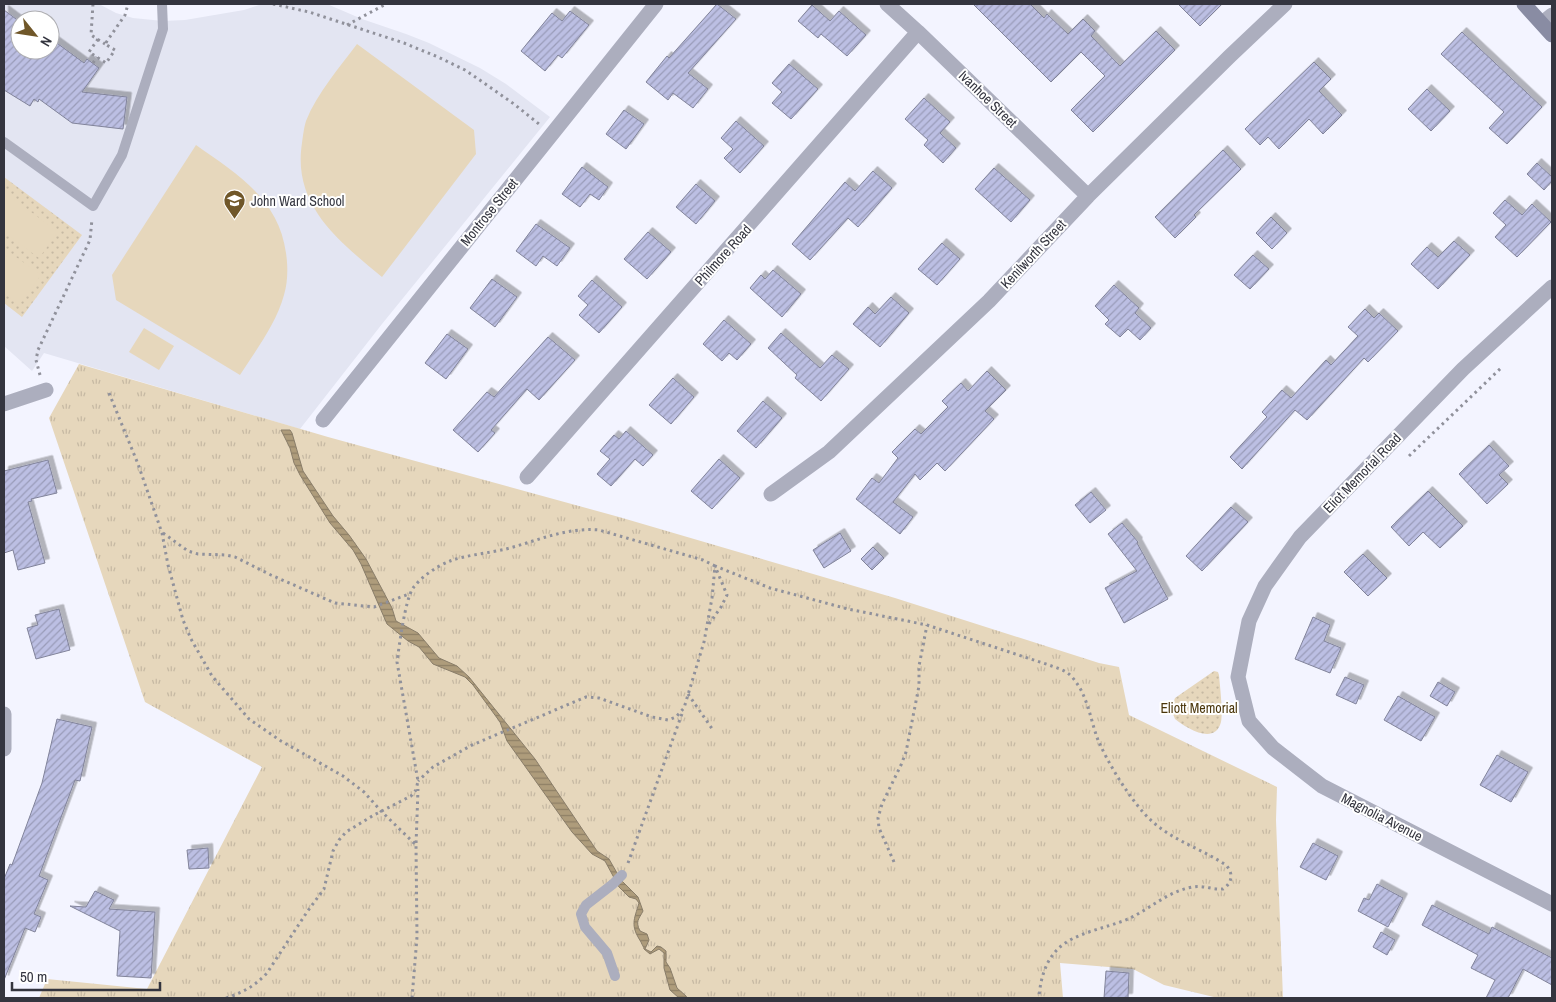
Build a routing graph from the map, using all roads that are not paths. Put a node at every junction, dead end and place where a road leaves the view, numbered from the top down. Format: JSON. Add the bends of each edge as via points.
{"nodes":[{"id":1,"x":162,"y":4,"type":"edge"},
{"id":2,"x":656,"y":4,"type":"edge"},
{"id":3,"x":887,"y":4,"type":"edge"},
{"id":4,"x":1285,"y":4,"type":"edge"},
{"id":5,"x":1524,"y":4,"type":"edge"},
{"id":6,"x":1547,"y":19,"type":"edge"},
{"id":7,"x":918,"y":32,"type":"junction"},
{"id":8,"x":1552,"y":35,"type":"edge"},
{"id":9,"x":4,"y":142,"type":"edge"},
{"id":10,"x":1088,"y":196,"type":"junction"},
{"id":11,"x":1552,"y":287,"type":"edge"},
{"id":12,"x":46,"y":390,"type":"road end"},
{"id":13,"x":4,"y":404,"type":"edge"},
{"id":14,"x":323,"y":420,"type":"dead end"},
{"id":15,"x":527,"y":477,"type":"dead end"},
{"id":16,"x":771,"y":494,"type":"dead end"},
{"id":17,"x":1243,"y":697,"type":"joint"},
{"id":18,"x":4,"y":714,"type":"edge"},
{"id":19,"x":4,"y":748,"type":"edge"},
{"id":20,"x":622,"y":875,"type":"road end"},
{"id":21,"x":1552,"y":904,"type":"edge"},
{"id":22,"x":615,"y":976,"type":"dead end"}],
"edges":[{"from":1,"to":9,"type":"lane","via":[[163,29],[122,155],[93,206]]},
{"from":2,"to":14,"type":"street","name":"Montrose Street"},
{"from":3,"to":7,"type":"street","name":"Ivanhoe Street"},
{"from":4,"to":10,"type":"street","name":"Kenilworth Street"},
{"from":5,"to":6,"type":"street"},
{"from":6,"to":8,"type":"street"},
{"from":7,"to":10,"type":"street","name":"Ivanhoe Street"},
{"from":7,"to":15,"type":"street","name":"Philmore Road"},
{"from":10,"to":16,"type":"street","name":"Kenilworth Street","via":[[989,301],[835,446]]},
{"from":11,"to":17,"type":"street","name":"Eliot Memorial Road","via":[[1463,369],[1300,537],[1265,586],[1249,621],[1238,677]]},
{"from":12,"to":13,"type":"street"},
{"from":17,"to":21,"type":"street","name":"Magnolia Avenue","via":[[1249,721],[1267,742],[1322,786]]},
{"from":18,"to":19,"type":"street"},
{"from":20,"to":22,"type":"lane","via":[[586,905],[581,914],[585,927],[607,953]]}]}
